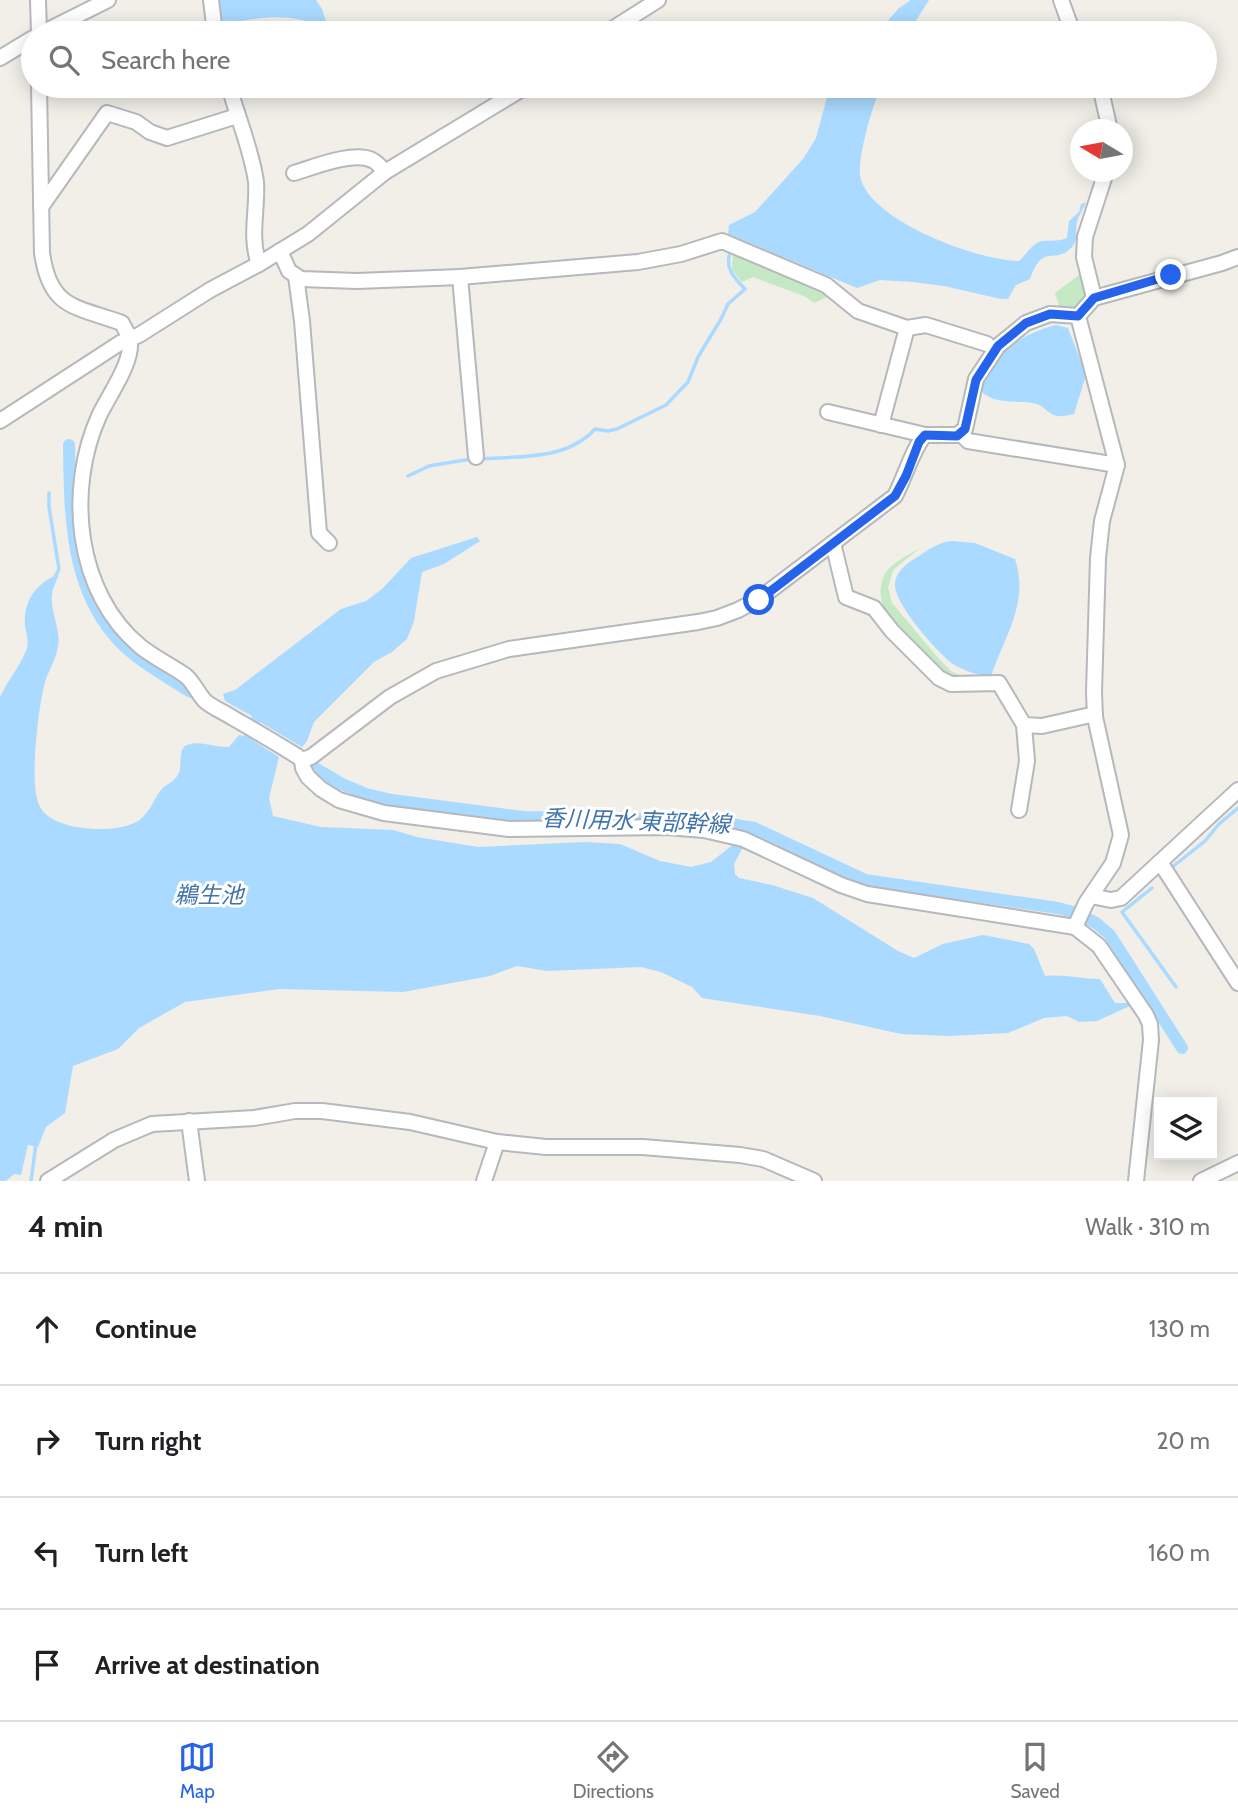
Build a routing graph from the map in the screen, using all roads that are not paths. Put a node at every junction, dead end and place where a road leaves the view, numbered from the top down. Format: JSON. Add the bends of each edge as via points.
{"nodes":[{"id":1,"x":38,"y":0,"type":"edge"},
{"id":2,"x":108,"y":0,"type":"edge"},
{"id":3,"x":211,"y":0,"type":"edge"},
{"id":4,"x":658,"y":0,"type":"edge"},
{"id":5,"x":1061,"y":0,"type":"edge"},
{"id":6,"x":39,"y":21,"type":"edge"},
{"id":7,"x":65,"y":21,"type":"edge"},
{"id":8,"x":214,"y":21,"type":"edge"},
{"id":9,"x":625,"y":21,"type":"edge"},
{"id":10,"x":1069,"y":21,"type":"edge"},
{"id":11,"x":21,"y":45,"type":"edge"},
{"id":12,"x":0,"y":58,"type":"edge"},
{"id":13,"x":39,"y":98,"type":"edge"},
{"id":14,"x":232,"y":98,"type":"edge"},
{"id":15,"x":507,"y":98,"type":"edge"},
{"id":16,"x":1103,"y":98,"type":"edge"},
{"id":17,"x":237,"y":116,"type":"junction"},
{"id":18,"x":1108,"y":119,"type":"edge"},
{"id":19,"x":385,"y":172,"type":"junction"},
{"id":20,"x":294,"y":173,"type":"dead end"},
{"id":21,"x":1103,"y":182,"type":"edge"},
{"id":22,"x":41,"y":207,"type":"junction"},
{"id":23,"x":280,"y":251,"type":"junction"},
{"id":24,"x":1238,"y":257,"type":"edge"},
{"id":25,"x":259,"y":264,"type":"junction"},
{"id":26,"x":296,"y":276,"type":"junction"},
{"id":27,"x":460,"y":277,"type":"junction"},
{"id":28,"x":1094,"y":298,"type":"junction"},
{"id":29,"x":1078,"y":316,"type":"junction"},
{"id":30,"x":1026,"y":323,"type":"junction"},
{"id":31,"x":906,"y":328,"type":"junction"},
{"id":32,"x":130,"y":339,"type":"junction"},
{"id":33,"x":987,"y":344,"type":"junction"},
{"id":34,"x":973,"y":394,"type":"junction"},
{"id":35,"x":828,"y":412,"type":"dead end"},
{"id":36,"x":0,"y":421,"type":"edge"},
{"id":37,"x":881,"y":425,"type":"junction"},
{"id":38,"x":960,"y":433,"type":"junction"},
{"id":39,"x":925,"y":435,"type":"junction"},
{"id":40,"x":477,"y":457,"type":"dead end"},
{"id":41,"x":1117,"y":465,"type":"junction"},
{"id":42,"x":329,"y":543,"type":"dead end"},
{"id":43,"x":833,"y":543,"type":"junction"},
{"id":44,"x":1095,"y":714,"type":"junction"},
{"id":45,"x":1024,"y":724,"type":"junction"},
{"id":46,"x":299,"y":758,"type":"junction"},
{"id":47,"x":1238,"y":790,"type":"edge"},
{"id":48,"x":1019,"y":810,"type":"dead end"},
{"id":49,"x":1160,"y":862,"type":"junction"},
{"id":50,"x":1091,"y":896,"type":"junction"},
{"id":51,"x":1075,"y":927,"type":"junction"},
{"id":52,"x":1238,"y":983,"type":"edge"},
{"id":53,"x":189,"y":1121,"type":"junction"},
{"id":54,"x":496,"y":1142,"type":"junction"},
{"id":55,"x":1238,"y":1163,"type":"edge"},
{"id":56,"x":48,"y":1181,"type":"edge"},
{"id":57,"x":197,"y":1181,"type":"edge"},
{"id":58,"x":484,"y":1181,"type":"edge"},
{"id":59,"x":814,"y":1181,"type":"edge"},
{"id":60,"x":1136,"y":1181,"type":"edge"},
{"id":61,"x":1201,"y":1181,"type":"edge"}],
"edges":[{"from":1,"to":6,"type":"street"},
{"from":2,"to":7,"type":"street"},
{"from":3,"to":8,"type":"street"},
{"from":4,"to":9,"type":"street"},
{"from":5,"to":10,"type":"street"},
{"from":11,"to":12,"type":"street"},
{"from":13,"to":22,"type":"street"},
{"from":14,"to":17,"type":"street"},
{"from":15,"to":19,"type":"street"},
{"from":16,"to":18,"type":"street"},
{"from":17,"to":22,"type":"street","via":[[167,138],[107,113]]},
{"from":17,"to":25,"type":"street","via":[[256,183],[254,250]]},
{"from":19,"to":20,"type":"street","via":[[375,161],[362,157]]},
{"from":19,"to":23,"type":"street"},
{"from":21,"to":28,"type":"street","via":[[1085,237],[1084,257]]},
{"from":22,"to":32,"type":"street","via":[[45,276],[57,295],[75,308],[122,323]]},
{"from":23,"to":25,"type":"street"},
{"from":23,"to":26,"type":"street"},
{"from":24,"to":28,"type":"street"},
{"from":25,"to":32,"type":"street"},
{"from":26,"to":27,"type":"street","via":[[357,281]]},
{"from":26,"to":42,"type":"street","via":[[319,533]]},
{"from":27,"to":31,"type":"street","via":[[638,261],[722,241],[826,285],[858,311]]},
{"from":27,"to":40,"type":"street"},
{"from":28,"to":29,"type":"street"},
{"from":29,"to":30,"type":"street","via":[[1050,314]]},
{"from":29,"to":41,"type":"street"},
{"from":30,"to":33,"type":"street"},
{"from":30,"to":34,"type":"street","via":[[998,346],[976,380]]},
{"from":31,"to":33,"type":"street","via":[[926,325]]},
{"from":31,"to":37,"type":"street"},
{"from":32,"to":36,"type":"street"},
{"from":32,"to":46,"type":"street","via":[[125,365],[89,438],[82,469],[83,543],[96,584],[125,631],[141,647],[189,679],[204,700]]},
{"from":33,"to":34,"type":"street","via":[[973,376]]},
{"from":34,"to":38,"type":"street"},
{"from":35,"to":37,"type":"street"},
{"from":37,"to":39,"type":"street"},
{"from":38,"to":39,"type":"street"},
{"from":38,"to":41,"type":"street","via":[[968,442]]},
{"from":39,"to":43,"type":"street","via":[[895,496]]},
{"from":41,"to":44,"type":"street","via":[[1098,558]]},
{"from":43,"to":45,"type":"street","via":[[846,597],[874,608],[939,678],[960,685],[999,683]]},
{"from":43,"to":46,"type":"street","via":[[759,600],[718,618],[509,649],[436,671],[390,698],[311,757]]},
{"from":44,"to":45,"type":"street","via":[[1042,726]]},
{"from":44,"to":50,"type":"street","via":[[1121,835],[1113,863]]},
{"from":45,"to":48,"type":"street","via":[[1027,761]]},
{"from":46,"to":51,"type":"street","via":[[308,777],[321,789],[339,800],[384,813],[509,829],[704,830],[743,839],[867,894]]},
{"from":47,"to":49,"type":"street"},
{"from":49,"to":50,"type":"street","via":[[1121,898]]},
{"from":49,"to":52,"type":"street"},
{"from":50,"to":51,"type":"street"},
{"from":51,"to":60,"type":"street","via":[[1099,946],[1150,1024]]},
{"from":53,"to":54,"type":"street","via":[[322,1111],[411,1122]]},
{"from":53,"to":56,"type":"street","via":[[131,1132]]},
{"from":53,"to":57,"type":"street"},
{"from":54,"to":58,"type":"street"},
{"from":54,"to":59,"type":"street","via":[[740,1155],[763,1159]]},
{"from":55,"to":61,"type":"street"}]}
